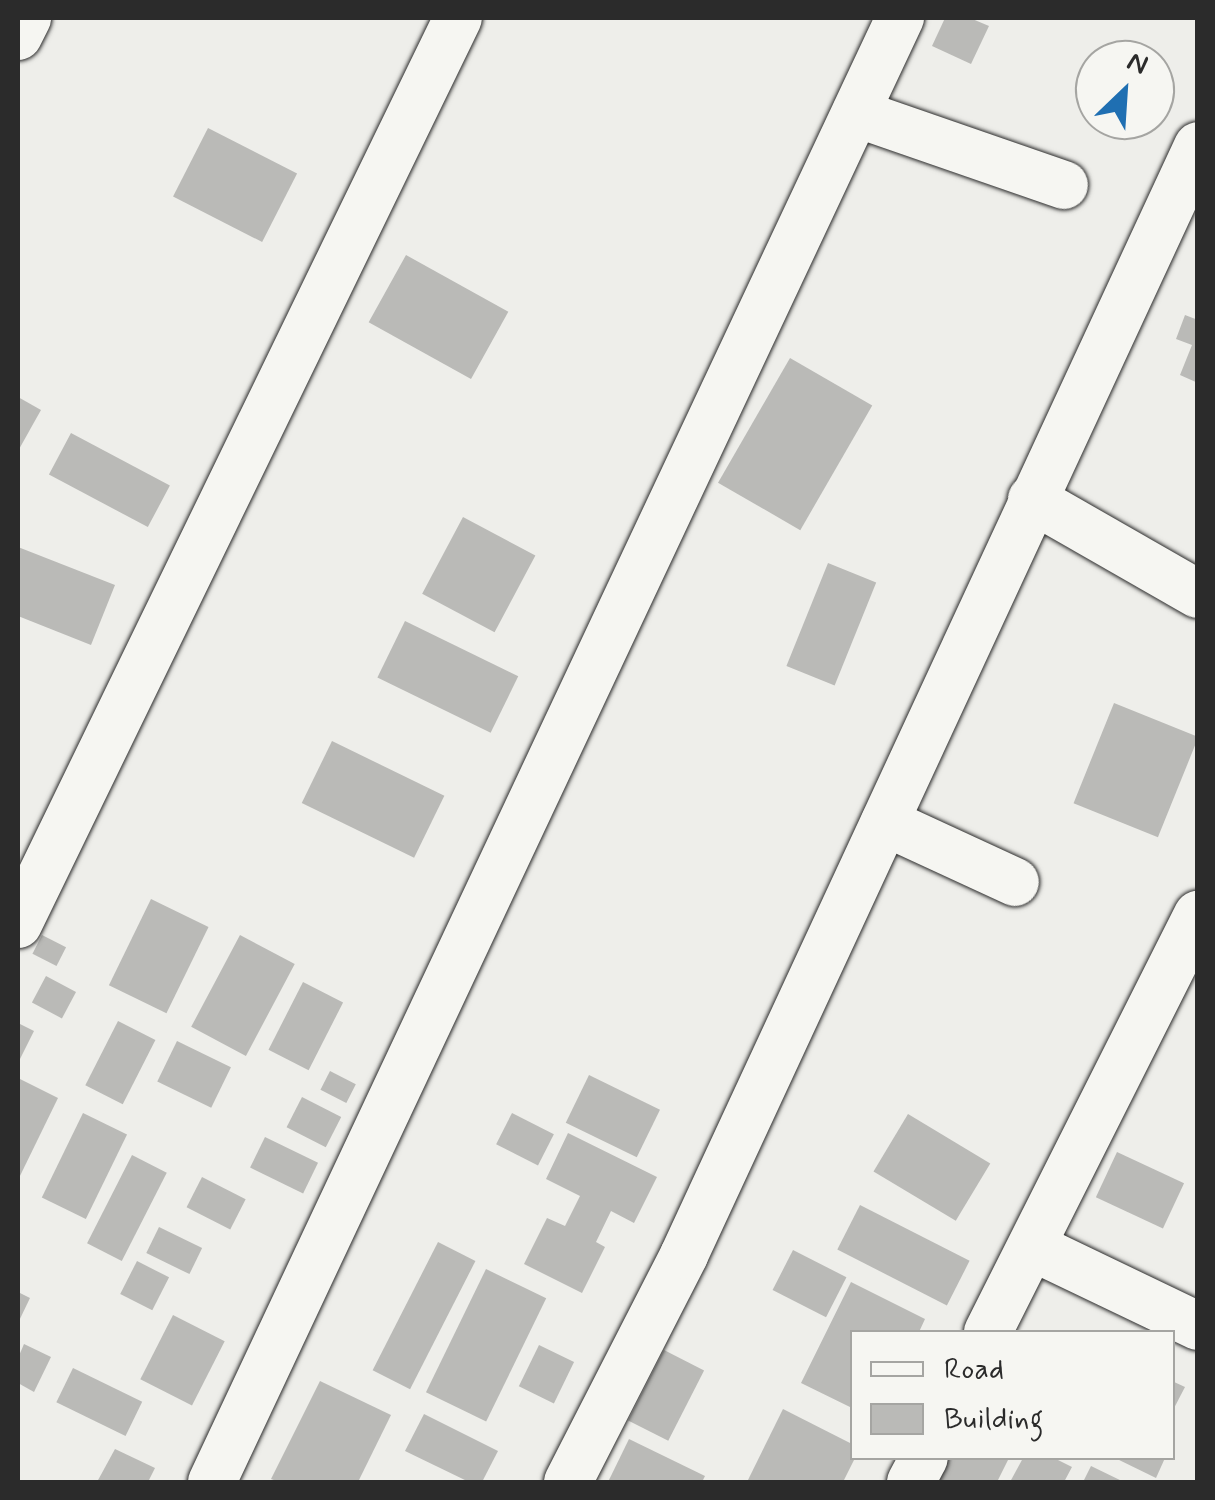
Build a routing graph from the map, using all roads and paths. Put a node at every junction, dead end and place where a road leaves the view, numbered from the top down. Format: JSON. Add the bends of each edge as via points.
{"nodes":[{"id":1,"x":27,"y":18,"type":"edge"},
{"id":2,"x":458,"y":18,"type":"edge"},
{"id":3,"x":900,"y":18,"type":"edge"},
{"id":4,"x":18,"y":36,"type":"edge"},
{"id":5,"x":856,"y":112,"type":"junction"},
{"id":6,"x":1198,"y":146,"type":"edge"},
{"id":7,"x":1064,"y":186,"type":"dead end"},
{"id":8,"x":1186,"y":211,"type":"edge"},
{"id":9,"x":1032,"y":499,"type":"junction"},
{"id":10,"x":1198,"y":594,"type":"edge"},
{"id":11,"x":885,"y":822,"type":"junction"},
{"id":12,"x":1015,"y":882,"type":"dead end"},
{"id":13,"x":1198,"y":916,"type":"edge"},
{"id":14,"x":18,"y":924,"type":"edge"},
{"id":15,"x":1033,"y":1247,"type":"junction"},
{"id":16,"x":1198,"y":1326,"type":"edge"},
{"id":17,"x":989,"y":1330,"type":"edge"},
{"id":18,"x":923,"y":1460,"type":"edge"},
{"id":19,"x":212,"y":1482,"type":"edge"},
{"id":20,"x":568,"y":1482,"type":"edge"},
{"id":21,"x":910,"y":1482,"type":"edge"}],
"edges":[{"from":1,"to":4,"type":"street"},
{"from":2,"to":14,"type":"street"},
{"from":3,"to":5,"type":"street"},
{"from":5,"to":7,"type":"street"},
{"from":5,"to":19,"type":"street"},
{"from":6,"to":8,"type":"street"},
{"from":8,"to":9,"type":"street"},
{"from":9,"to":10,"type":"street"},
{"from":9,"to":11,"type":"street"},
{"from":11,"to":12,"type":"street"},
{"from":11,"to":20,"type":"street","via":[[684,1256]]},
{"from":13,"to":15,"type":"street"},
{"from":15,"to":16,"type":"street"},
{"from":15,"to":17,"type":"street"},
{"from":18,"to":21,"type":"street"}]}
